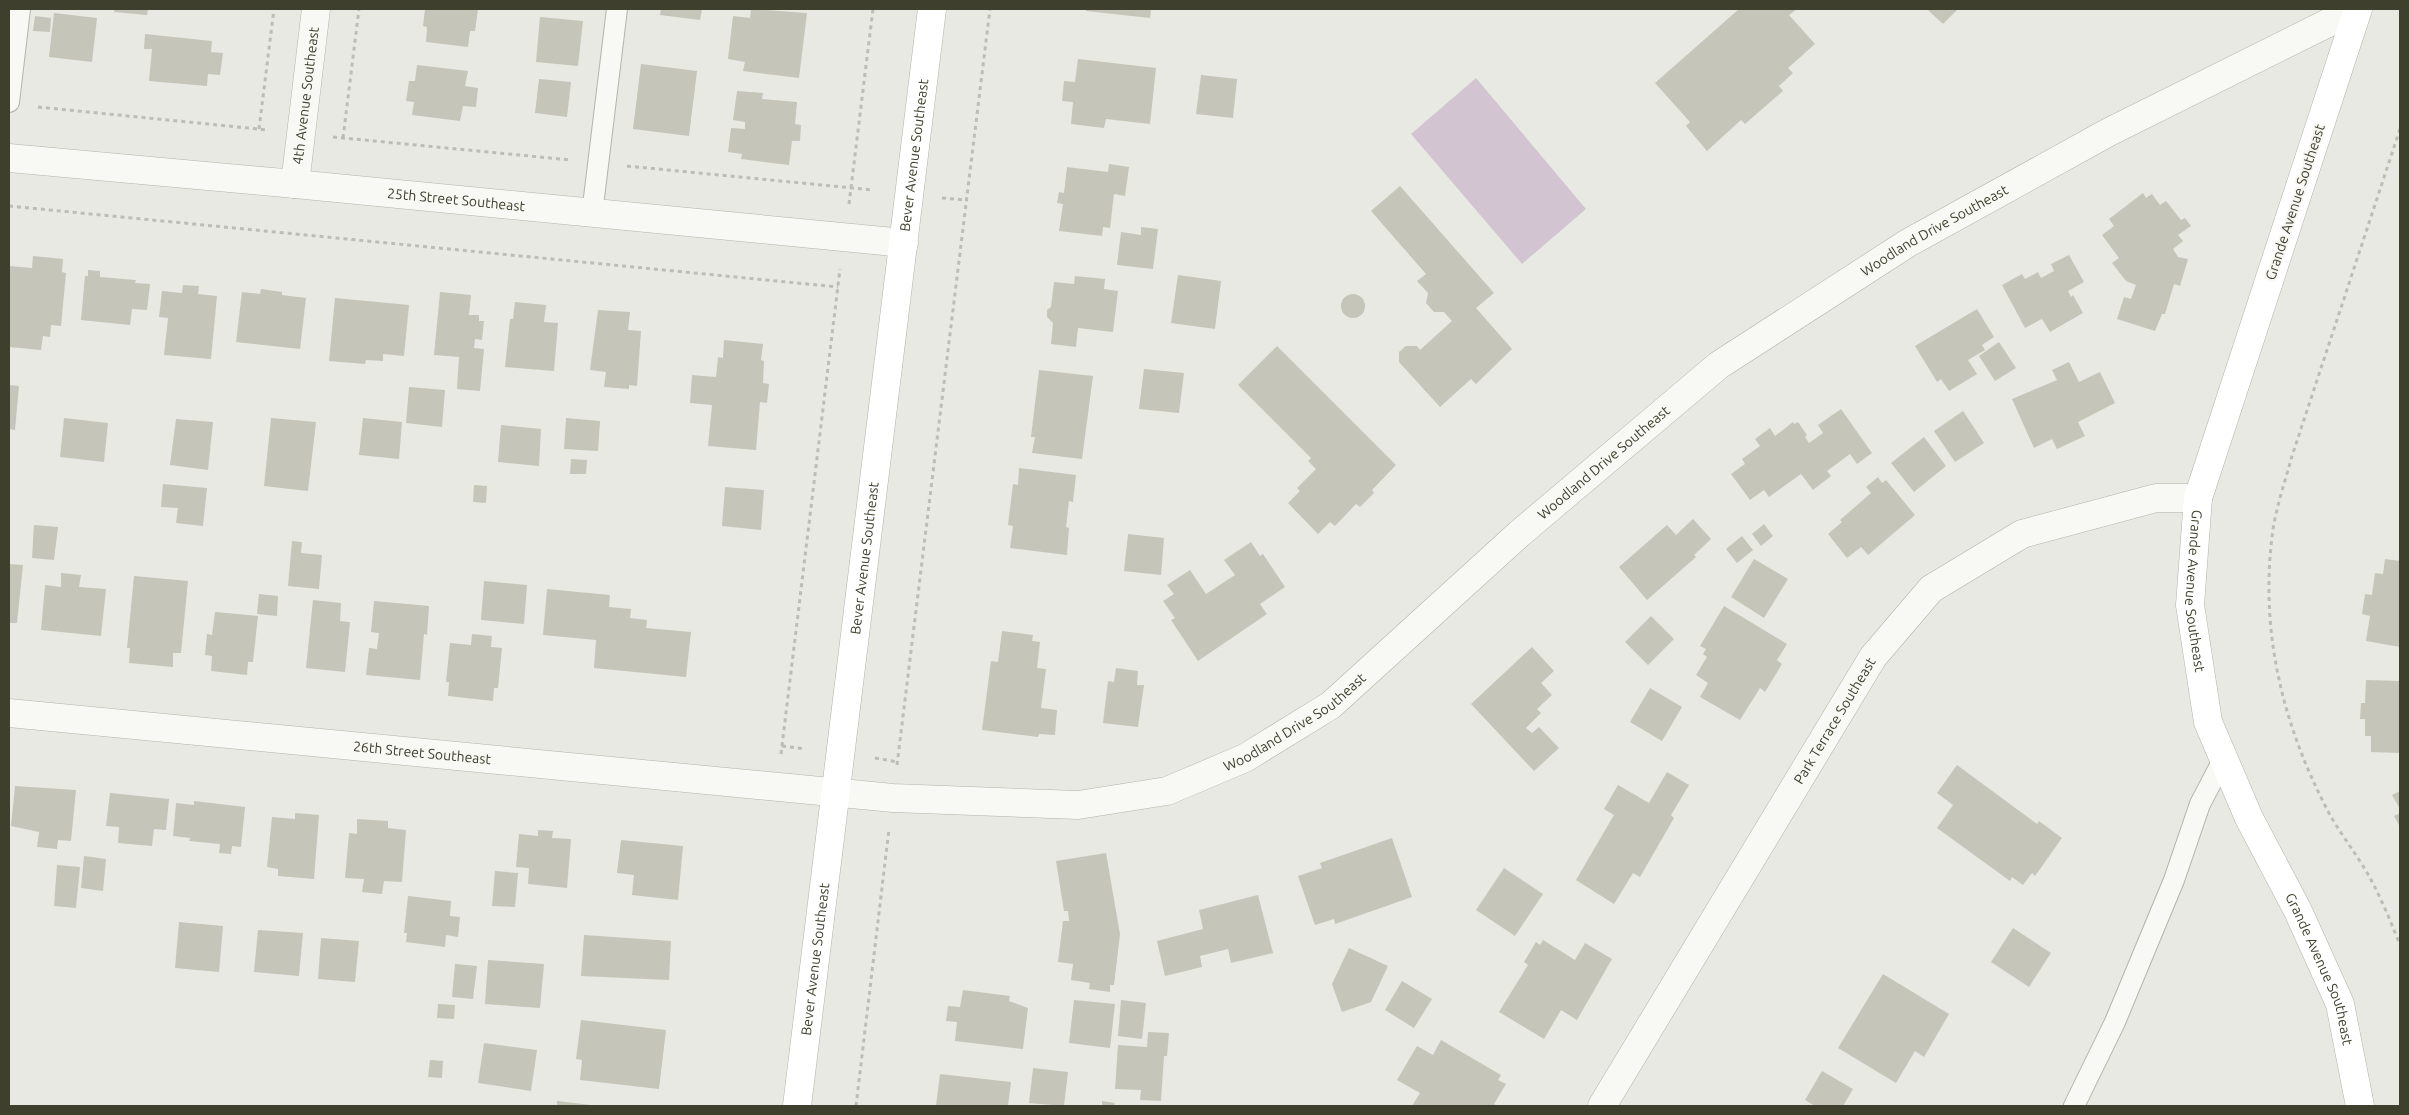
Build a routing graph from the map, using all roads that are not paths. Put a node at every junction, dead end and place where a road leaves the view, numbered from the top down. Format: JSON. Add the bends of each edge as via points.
{"nodes":[{"id":1,"x":20,"y":9,"type":"edge"},
{"id":2,"x":316,"y":9,"type":"edge"},
{"id":3,"x":617,"y":9,"type":"edge"},
{"id":4,"x":932,"y":9,"type":"edge"},
{"id":5,"x":2357,"y":9,"type":"edge"},
{"id":6,"x":9,"y":102,"type":"edge"},
{"id":7,"x":9,"y":158,"type":"edge"},
{"id":8,"x":295,"y":184,"type":"junction"},
{"id":9,"x":592,"y":214,"type":"junction"},
{"id":10,"x":904,"y":243,"type":"junction"},
{"id":11,"x":2198,"y":498,"type":"junction"},
{"id":12,"x":9,"y":713,"type":"edge"},
{"id":13,"x":2224,"y":758,"type":"junction"},
{"id":14,"x":836,"y":792,"type":"junction"},
{"id":15,"x":798,"y":1106,"type":"edge"},
{"id":16,"x":1602,"y":1106,"type":"edge"},
{"id":17,"x":2074,"y":1106,"type":"edge"},
{"id":18,"x":2360,"y":1106,"type":"edge"}],
"edges":[{"from":1,"to":6,"type":"lane"},
{"from":2,"to":8,"type":"street","name":"4th Avenue Southeast"},
{"from":3,"to":9,"type":"lane"},
{"from":4,"to":10,"type":"street","name":"Bever Avenue Southeast"},
{"from":5,"to":11,"type":"street","name":"Grande Avenue Southeast"},
{"from":5,"to":14,"type":"street","name":"Woodland Drive Southeast","via":[[2109,132],[1908,243],[1719,365],[1519,534],[1331,705],[1245,758],[1167,791],[1078,805],[893,798]]},
{"from":7,"to":8,"type":"street","name":"25th Street Southeast"},
{"from":8,"to":9,"type":"street","name":"25th Street Southeast"},
{"from":9,"to":10,"type":"street","name":"25th Street Southeast"},
{"from":10,"to":14,"type":"street","name":"Bever Avenue Southeast"},
{"from":11,"to":13,"type":"street","name":"Grande Avenue Southeast","via":[[2190,604],[2208,722]]},
{"from":11,"to":16,"type":"street","name":"Park Terrace Southeast","via":[[2156,498],[2022,534],[1930,589],[1872,657]]},
{"from":12,"to":14,"type":"street","name":"26th Street Southeast"},
{"from":13,"to":17,"type":"lane","via":[[2200,804],[2174,880],[2115,1022]]},
{"from":13,"to":18,"type":"street","name":"Grande Avenue Southeast","via":[[2249,818],[2298,911],[2340,1004]]},
{"from":14,"to":15,"type":"street","name":"Bever Avenue Southeast"}]}
